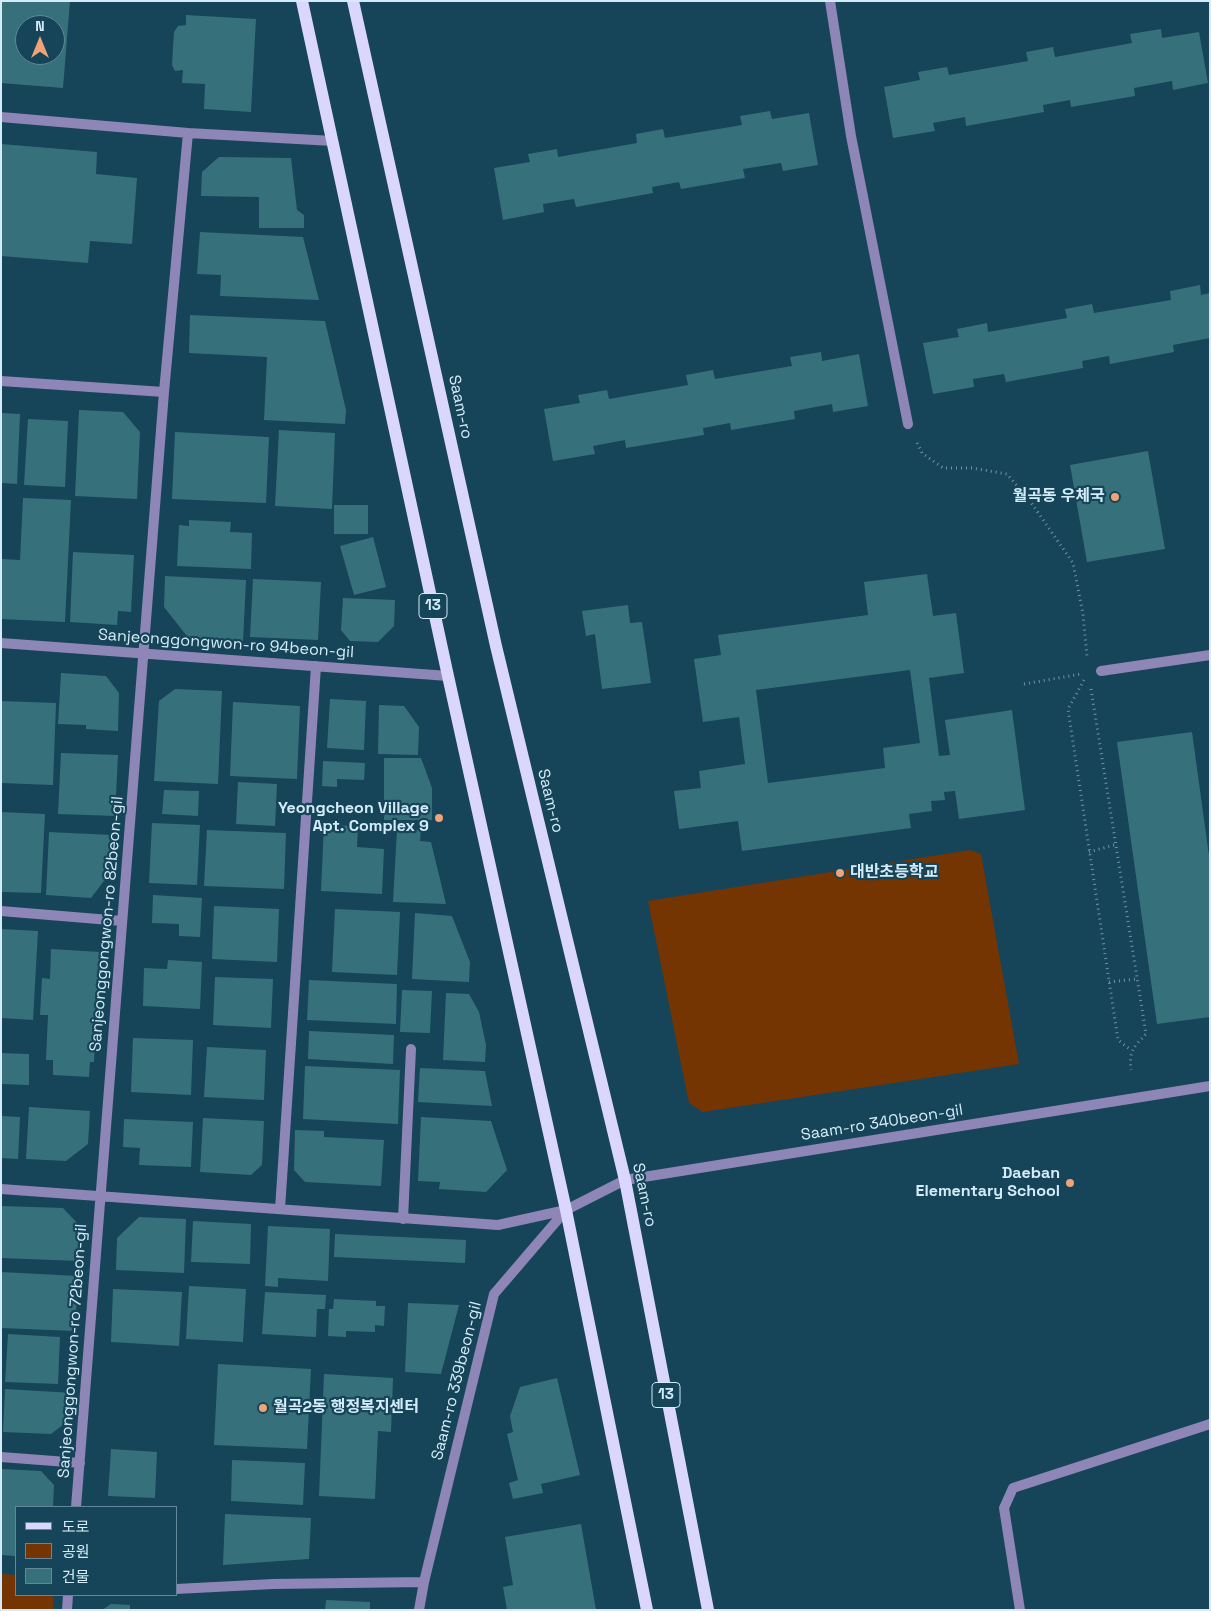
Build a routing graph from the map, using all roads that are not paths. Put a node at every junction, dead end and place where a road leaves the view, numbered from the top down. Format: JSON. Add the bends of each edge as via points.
{"nodes":[{"id":1,"x":302,"y":1,"type":"edge"},
{"id":2,"x":353,"y":1,"type":"edge"},
{"id":3,"x":830,"y":1,"type":"edge"},
{"id":4,"x":1,"y":117,"type":"edge"},
{"id":5,"x":188,"y":133,"type":"junction"},
{"id":6,"x":333,"y":141,"type":"junction"},
{"id":7,"x":1,"y":381,"type":"edge"},
{"id":8,"x":164,"y":392,"type":"junction"},
{"id":9,"x":908,"y":424,"type":"road end"},
{"id":10,"x":1,"y":642,"type":"edge"},
{"id":11,"x":143,"y":653,"type":"junction"},
{"id":12,"x":1210,"y":655,"type":"edge"},
{"id":13,"x":316,"y":666,"type":"junction"},
{"id":14,"x":1101,"y":671,"type":"road end"},
{"id":15,"x":448,"y":676,"type":"junction"},
{"id":16,"x":1,"y":911,"type":"edge"},
{"id":17,"x":122,"y":921,"type":"junction"},
{"id":18,"x":411,"y":1049,"type":"dead end"},
{"id":19,"x":1210,"y":1086,"type":"edge"},
{"id":20,"x":625,"y":1180,"type":"junction"},
{"id":21,"x":1,"y":1189,"type":"edge"},
{"id":22,"x":100,"y":1197,"type":"junction"},
{"id":23,"x":280,"y":1210,"type":"junction"},
{"id":24,"x":566,"y":1210,"type":"junction"},
{"id":25,"x":403,"y":1219,"type":"junction"},
{"id":26,"x":1210,"y":1424,"type":"edge"},
{"id":27,"x":1,"y":1457,"type":"edge"},
{"id":28,"x":80,"y":1463,"type":"junction"},
{"id":29,"x":76,"y":1506,"type":"edge"},
{"id":30,"x":424,"y":1582,"type":"junction"},
{"id":31,"x":178,"y":1589,"type":"edge"},
{"id":32,"x":68,"y":1596,"type":"edge"},
{"id":33,"x":67,"y":1610,"type":"edge"},
{"id":34,"x":419,"y":1610,"type":"edge"},
{"id":35,"x":647,"y":1610,"type":"edge"},
{"id":36,"x":708,"y":1610,"type":"edge"},
{"id":37,"x":1020,"y":1610,"type":"edge"}],
"edges":[{"from":1,"to":6,"type":"main road","number":"13"},
{"from":2,"to":20,"type":"main road","name":"Saam-ro","number":"13","via":[[496,646]]},
{"from":3,"to":9,"type":"street","via":[[851,136]]},
{"from":4,"to":5,"type":"street"},
{"from":5,"to":6,"type":"street"},
{"from":5,"to":8,"type":"street","name":"Sanjeonggongwon-ro 82beon-gil"},
{"from":6,"to":15,"type":"main road","number":"13"},
{"from":7,"to":8,"type":"street"},
{"from":8,"to":11,"type":"street","name":"Sanjeonggongwon-ro 82beon-gil"},
{"from":10,"to":11,"type":"street","name":"Sanjeonggongwon-ro 94beon-gil"},
{"from":11,"to":13,"type":"street","name":"Sanjeonggongwon-ro 94beon-gil"},
{"from":11,"to":17,"type":"street","name":"Sanjeonggongwon-ro 82beon-gil"},
{"from":12,"to":14,"type":"street"},
{"from":13,"to":15,"type":"street","name":"Sanjeonggongwon-ro 94beon-gil"},
{"from":13,"to":23,"type":"street"},
{"from":15,"to":24,"type":"main road","number":"13"},
{"from":16,"to":17,"type":"street"},
{"from":17,"to":22,"type":"street","name":"Sanjeonggongwon-ro 82beon-gil"},
{"from":18,"to":25,"type":"street"},
{"from":19,"to":20,"type":"street","name":"Saam-ro 340beon-gil"},
{"from":20,"to":24,"type":"street","name":"Saam-ro 340beon-gil"},
{"from":20,"to":36,"type":"main road","name":"Saam-ro","number":"13"},
{"from":21,"to":22,"type":"street"},
{"from":22,"to":23,"type":"street"},
{"from":22,"to":28,"type":"street","name":"Sanjeonggongwon-ro 72beon-gil"},
{"from":23,"to":25,"type":"street"},
{"from":24,"to":25,"type":"street","via":[[498,1225]]},
{"from":24,"to":30,"type":"street","name":"Saam-ro 339beon-gil","via":[[494,1294]]},
{"from":24,"to":35,"type":"main road","number":"13"},
{"from":26,"to":37,"type":"street","via":[[1013,1488],[1004,1508]]},
{"from":27,"to":28,"type":"street"},
{"from":28,"to":29,"type":"street","name":"Sanjeonggongwon-ro 72beon-gil"},
{"from":30,"to":31,"type":"street"},
{"from":30,"to":34,"type":"street","name":"Saam-ro 339beon-gil"},
{"from":32,"to":33,"type":"street"}]}
